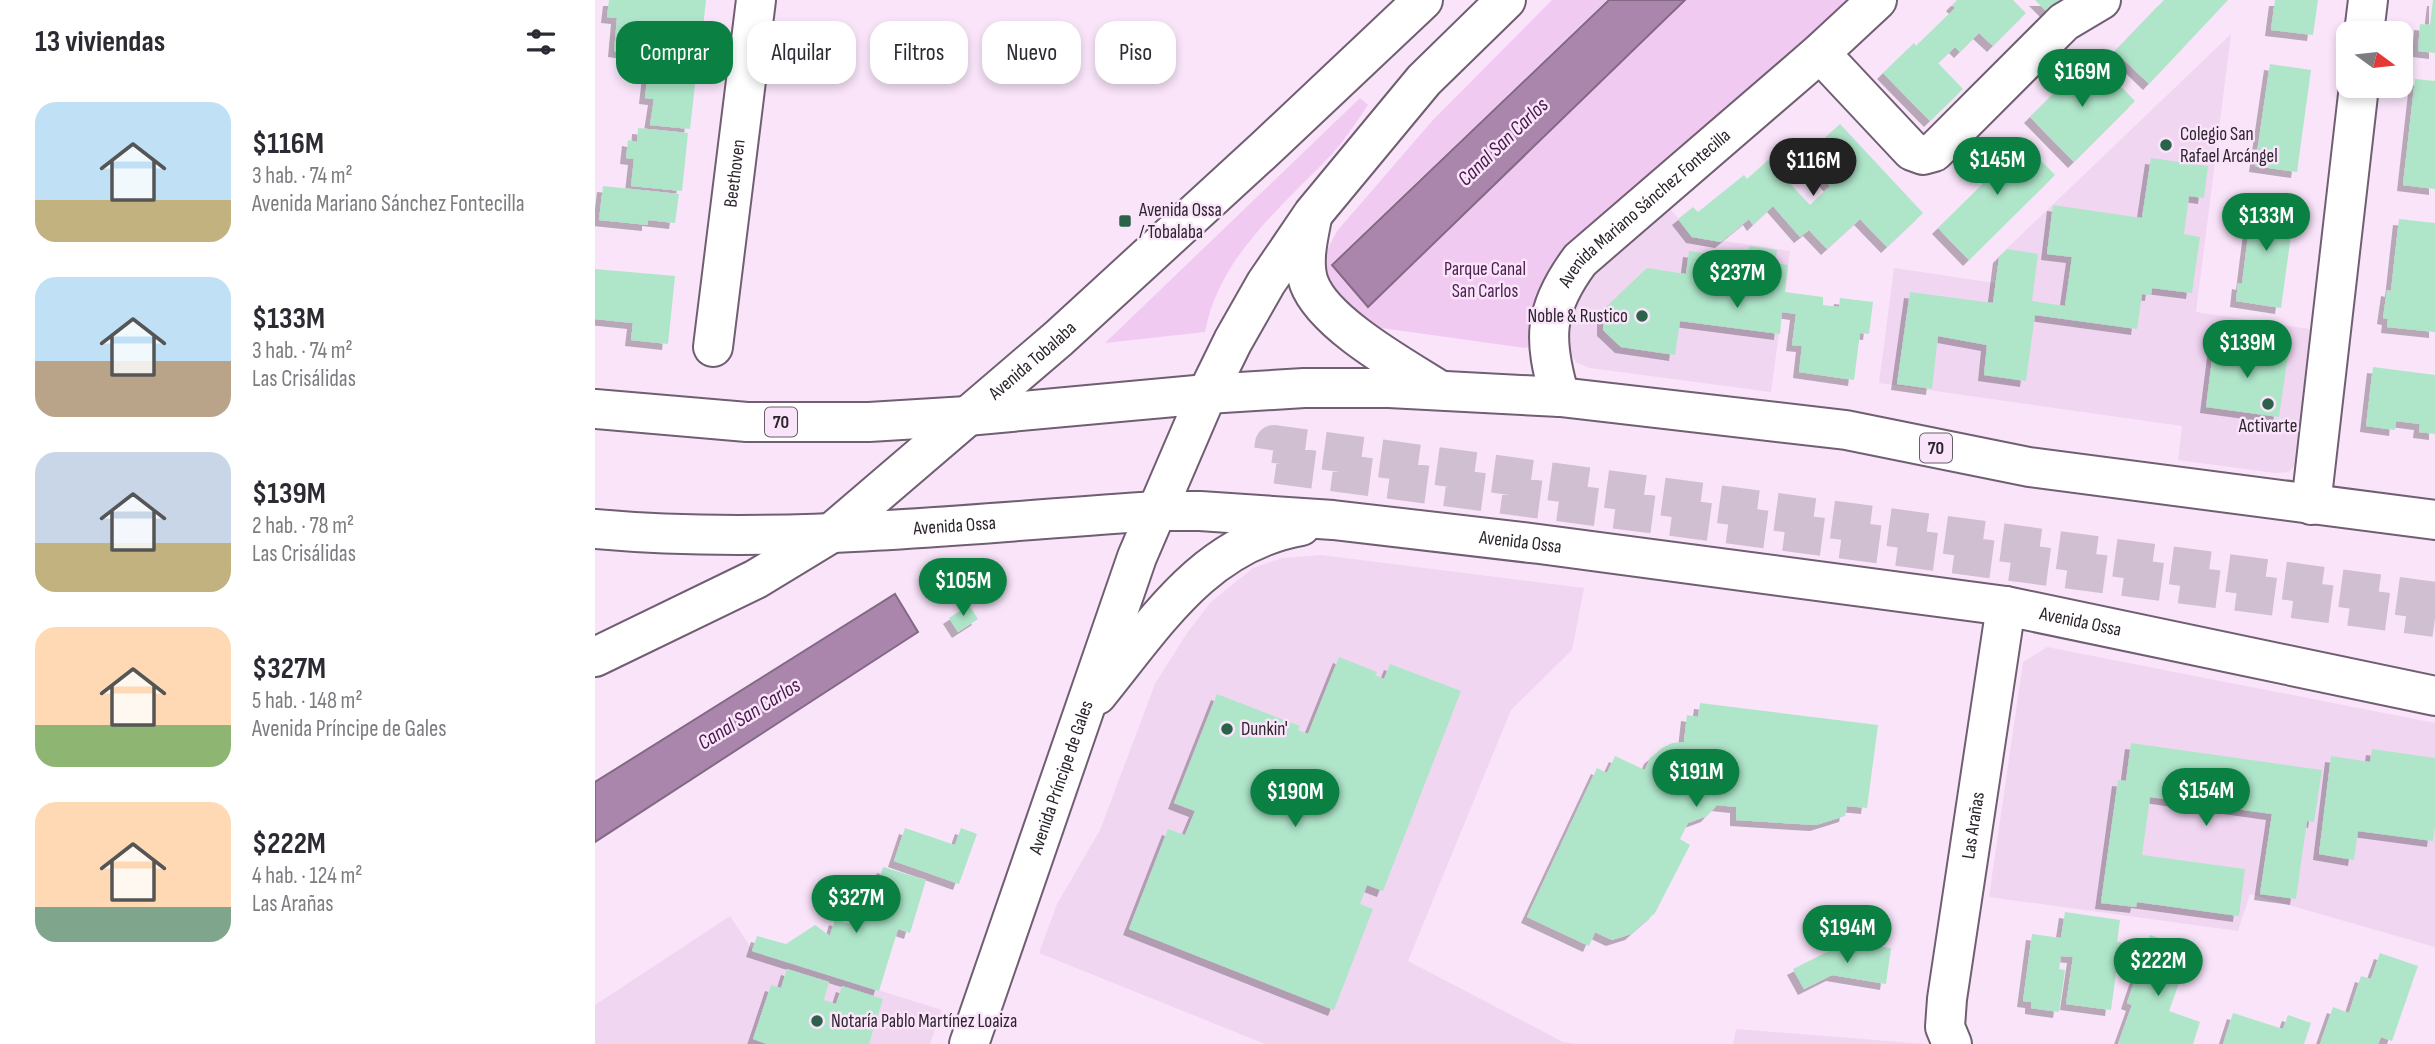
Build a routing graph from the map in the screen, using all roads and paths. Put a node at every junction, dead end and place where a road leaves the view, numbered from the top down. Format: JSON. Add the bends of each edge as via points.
{"nodes":[{"id":1,"x":756,"y":0,"type":"edge"},
{"id":2,"x":1423,"y":0,"type":"edge"},
{"id":3,"x":1506,"y":0,"type":"edge"},
{"id":4,"x":1877,"y":0,"type":"edge"},
{"id":5,"x":2101,"y":0,"type":"edge"},
{"id":6,"x":2368,"y":0,"type":"edge"},
{"id":7,"x":2365,"y":21,"type":"edge"},
{"id":8,"x":1820,"y":53,"type":"junction"},
{"id":9,"x":2358,"y":98,"type":"edge"},
{"id":10,"x":1313,"y":214,"type":"junction"},
{"id":11,"x":713,"y":347,"type":"dead end"},
{"id":12,"x":1439,"y":390,"type":"junction"},
{"id":13,"x":1207,"y":394,"type":"junction"},
{"id":14,"x":1560,"y":397,"type":"junction"},
{"id":15,"x":595,"y":409,"type":"edge"},
{"id":16,"x":967,"y":416,"type":"junction"},
{"id":17,"x":2311,"y":505,"type":"junction"},
{"id":18,"x":1156,"y":511,"type":"junction"},
{"id":19,"x":1333,"y":520,"type":"junction"},
{"id":20,"x":2435,"y":520,"type":"edge"},
{"id":21,"x":595,"y":529,"type":"edge"},
{"id":22,"x":830,"y":534,"type":"junction"},
{"id":23,"x":2006,"y":606,"type":"junction"},
{"id":24,"x":595,"y":657,"type":"edge"},
{"id":25,"x":2435,"y":696,"type":"edge"},
{"id":26,"x":1081,"y":716,"type":"junction"},
{"id":27,"x":969,"y":1044,"type":"edge"},
{"id":28,"x":1952,"y":1044,"type":"edge"}],
"edges":[{"from":1,"to":11,"type":"main road","name":"Beethoven"},
{"from":2,"to":16,"type":"main road","name":"Avenida Tobalaba","via":[[1059,338]]},
{"from":3,"to":10,"type":"main road","via":[[1424,80]]},
{"from":4,"to":8,"type":"main road","name":"Avenida Mariano Sánchez Fontecilla"},
{"from":5,"to":8,"type":"main road","via":[[2064,22],[1934,152],[1923,155],[1912,151]]},
{"from":6,"to":7,"type":"main road"},
{"from":8,"to":14,"type":"main road","name":"Avenida Mariano Sánchez Fontecilla","via":[[1580,260],[1553,303],[1548,340]]},
{"from":9,"to":17,"type":"main road"},
{"from":10,"to":12,"type":"main road","via":[[1306,265],[1309,284],[1320,300],[1361,340]]},
{"from":10,"to":13,"type":"main road","via":[[1266,283]]},
{"from":12,"to":13,"type":"main road","number":"70","via":[[1304,388]]},
{"from":12,"to":14,"type":"main road","number":"70"},
{"from":13,"to":16,"type":"main road","number":"70"},
{"from":13,"to":18,"type":"main road"},
{"from":14,"to":17,"type":"main road","number":"70","via":[[1846,430],[2029,467]]},
{"from":15,"to":16,"type":"main road","number":"70","via":[[747,422]]},
{"from":16,"to":22,"type":"main road","name":"Avenida Tobalaba"},
{"from":17,"to":20,"type":"main road","number":"70"},
{"from":18,"to":19,"type":"main road","name":"Avenida Ossa"},
{"from":18,"to":22,"type":"main road","name":"Avenida Ossa"},
{"from":18,"to":26,"type":"main road","name":"Avenida Príncipe de Gales"},
{"from":19,"to":23,"type":"main road","name":"Avenida Ossa"},
{"from":19,"to":26,"type":"main road","via":[[1283,529],[1233,549],[1196,577]]},
{"from":21,"to":22,"type":"main road","name":"Avenida Ossa","via":[[707,535]]},
{"from":22,"to":24,"type":"main road","name":"Avenida Tobalaba","via":[[756,579]]},
{"from":23,"to":25,"type":"main road","name":"Avenida Ossa"},
{"from":23,"to":28,"type":"main road","name":"Las Arañas","via":[[1947,999],[1945,1027]]},
{"from":26,"to":27,"type":"main road","name":"Avenida Príncipe de Gales"}]}
